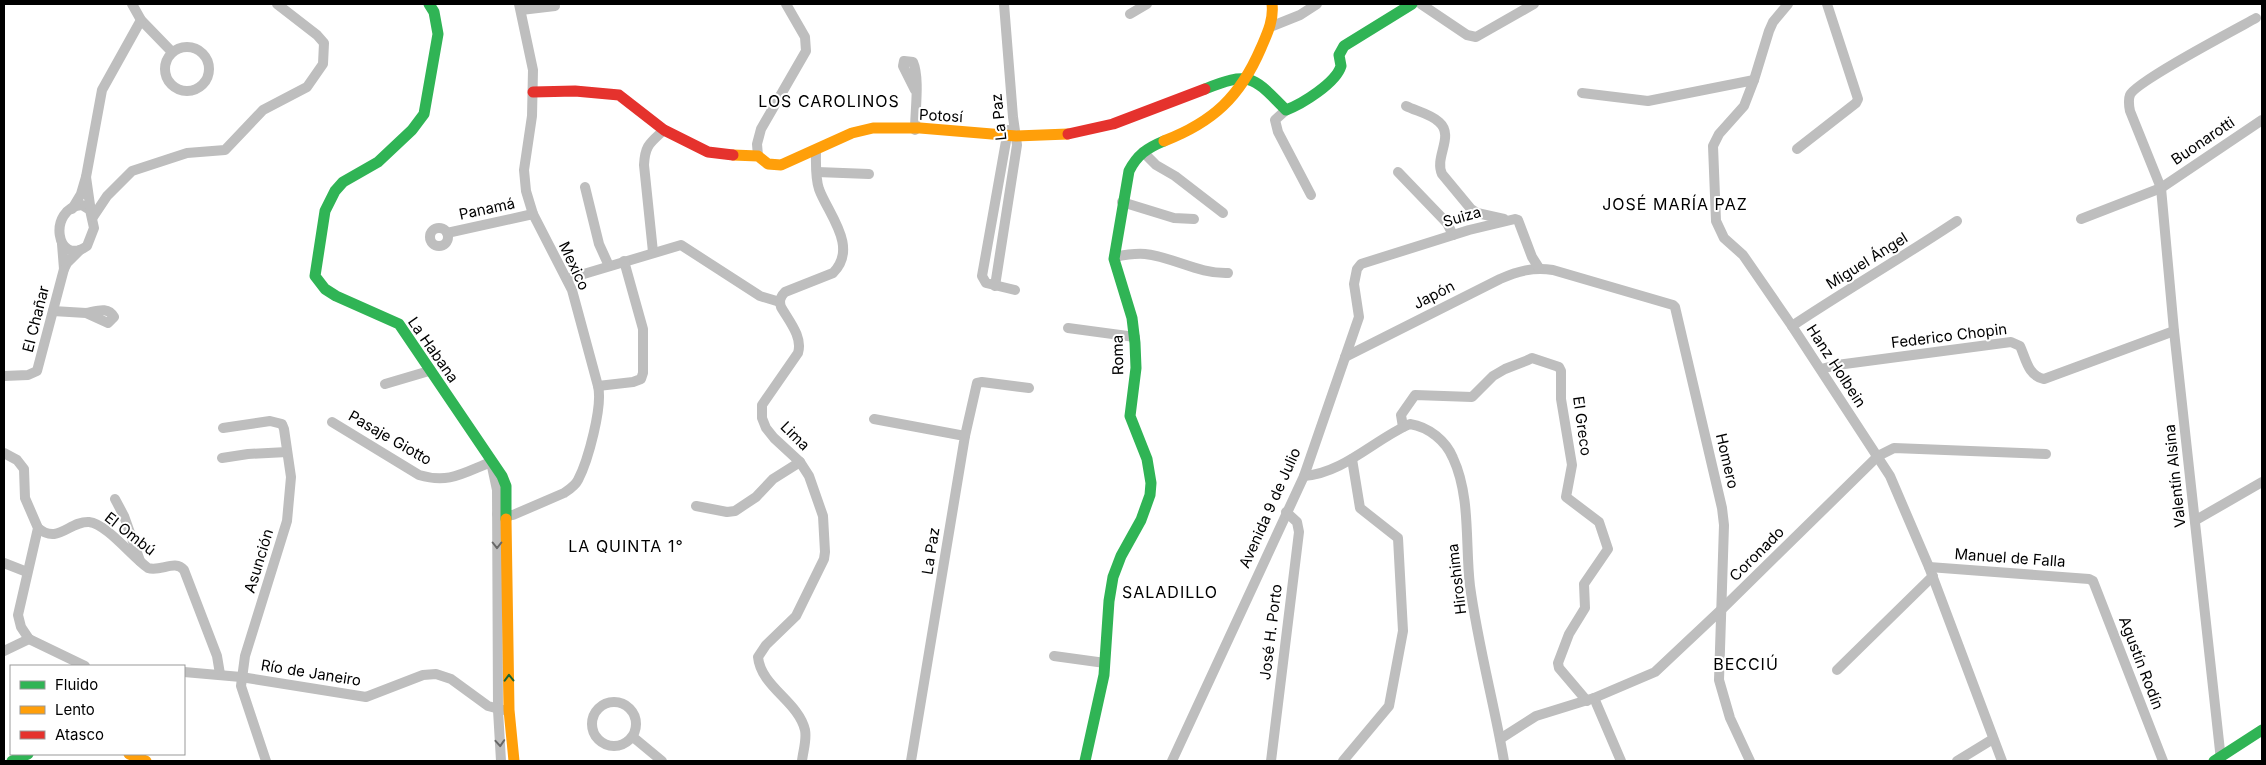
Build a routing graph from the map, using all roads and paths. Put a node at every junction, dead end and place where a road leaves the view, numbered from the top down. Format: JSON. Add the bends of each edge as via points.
{"nodes":[{"id":1,"x":132,"y":4,"type":"edge"},
{"id":2,"x":278,"y":4,"type":"edge"},
{"id":3,"x":429,"y":4,"type":"edge"},
{"id":4,"x":786,"y":4,"type":"edge"},
{"id":5,"x":1004,"y":4,"type":"edge"},
{"id":6,"x":1147,"y":4,"type":"edge"},
{"id":7,"x":1272,"y":4,"type":"edge"},
{"id":8,"x":1317,"y":4,"type":"edge"},
{"id":9,"x":1412,"y":4,"type":"edge"},
{"id":10,"x":1421,"y":4,"type":"edge"},
{"id":11,"x":1534,"y":4,"type":"edge"},
{"id":12,"x":1788,"y":4,"type":"edge"},
{"id":13,"x":1827,"y":4,"type":"edge"},
{"id":14,"x":555,"y":6,"type":"dead end"},
{"id":15,"x":520,"y":7,"type":"edge"},
{"id":16,"x":1130,"y":14,"type":"dead end"},
{"id":17,"x":2256,"y":18,"type":"dead end"},
{"id":18,"x":141,"y":20,"type":"junction"},
{"id":19,"x":1270,"y":27,"type":"junction"},
{"id":20,"x":172,"y":52,"type":"junction"},
{"id":21,"x":1247,"y":79,"type":"junction"},
{"id":22,"x":1754,"y":80,"type":"junction"},
{"id":23,"x":915,"y":90,"type":"dead end"},
{"id":24,"x":533,"y":92,"type":"junction"},
{"id":25,"x":1582,"y":93,"type":"dead end"},
{"id":26,"x":1406,"y":106,"type":"dead end"},
{"id":27,"x":1286,"y":110,"type":"junction"},
{"id":28,"x":2262,"y":120,"type":"edge"},
{"id":29,"x":664,"y":130,"type":"junction"},
{"id":30,"x":915,"y":130,"type":"junction"},
{"id":31,"x":1011,"y":135,"type":"junction"},
{"id":32,"x":1797,"y":149,"type":"dead end"},
{"id":33,"x":816,"y":150,"type":"junction"},
{"id":34,"x":1143,"y":152,"type":"junction"},
{"id":35,"x":758,"y":156,"type":"junction"},
{"id":36,"x":817,"y":172,"type":"junction"},
{"id":37,"x":1398,"y":172,"type":"dead end"},
{"id":38,"x":869,"y":174,"type":"dead end"},
{"id":39,"x":86,"y":176,"type":"junction"},
{"id":40,"x":585,"y":187,"type":"dead end"},
{"id":41,"x":2160,"y":188,"type":"junction"},
{"id":42,"x":87,"y":195,"type":"junction"},
{"id":43,"x":1311,"y":195,"type":"dead end"},
{"id":44,"x":107,"y":196,"type":"junction"},
{"id":45,"x":1122,"y":202,"type":"junction"},
{"id":46,"x":72,"y":209,"type":"junction"},
{"id":47,"x":1223,"y":212,"type":"dead end"},
{"id":48,"x":92,"y":214,"type":"junction"},
{"id":49,"x":533,"y":214,"type":"junction"},
{"id":50,"x":1194,"y":219,"type":"dead end"},
{"id":51,"x":1510,"y":219,"type":"junction"},
{"id":52,"x":2081,"y":219,"type":"dead end"},
{"id":53,"x":1957,"y":221,"type":"dead end"},
{"id":54,"x":447,"y":233,"type":"dead end"},
{"id":55,"x":1453,"y":235,"type":"junction"},
{"id":56,"x":62,"y":244,"type":"junction"},
{"id":57,"x":80,"y":250,"type":"junction"},
{"id":58,"x":653,"y":252,"type":"junction"},
{"id":59,"x":1114,"y":257,"type":"junction"},
{"id":60,"x":624,"y":261,"type":"junction"},
{"id":61,"x":1364,"y":261,"type":"joint"},
{"id":62,"x":609,"y":266,"type":"junction"},
{"id":63,"x":1539,"y":268,"type":"junction"},
{"id":64,"x":64,"y":269,"type":"junction"},
{"id":65,"x":1228,"y":273,"type":"dead end"},
{"id":66,"x":567,"y":279,"type":"junction"},
{"id":67,"x":1015,"y":290,"type":"dead end"},
{"id":68,"x":780,"y":302,"type":"junction"},
{"id":69,"x":53,"y":311,"type":"junction"},
{"id":70,"x":86,"y":313,"type":"dead end"},
{"id":71,"x":1792,"y":326,"type":"junction"},
{"id":72,"x":1068,"y":328,"type":"dead end"},
{"id":73,"x":2174,"y":331,"type":"junction"},
{"id":74,"x":1134,"y":337,"type":"junction"},
{"id":75,"x":1345,"y":357,"type":"junction"},
{"id":76,"x":1821,"y":369,"type":"junction"},
{"id":77,"x":429,"y":371,"type":"junction"},
{"id":78,"x":4,"y":376,"type":"edge"},
{"id":79,"x":385,"y":384,"type":"dead end"},
{"id":80,"x":598,"y":386,"type":"junction"},
{"id":81,"x":1029,"y":388,"type":"dead end"},
{"id":82,"x":874,"y":419,"type":"dead end"},
{"id":83,"x":332,"y":422,"type":"dead end"},
{"id":84,"x":1403,"y":427,"type":"junction"},
{"id":85,"x":223,"y":428,"type":"dead end"},
{"id":86,"x":965,"y":436,"type":"junction"},
{"id":87,"x":287,"y":452,"type":"junction"},
{"id":88,"x":4,"y":453,"type":"edge"},
{"id":89,"x":2046,"y":454,"type":"dead end"},
{"id":90,"x":1878,"y":456,"type":"junction"},
{"id":91,"x":222,"y":458,"type":"dead end"},
{"id":92,"x":1352,"y":459,"type":"junction"},
{"id":93,"x":491,"y":462,"type":"junction"},
{"id":94,"x":800,"y":462,"type":"junction"},
{"id":95,"x":1304,"y":476,"type":"junction"},
{"id":96,"x":2262,"y":482,"type":"edge"},
{"id":97,"x":115,"y":499,"type":"dead end"},
{"id":98,"x":696,"y":506,"type":"dead end"},
{"id":99,"x":1286,"y":512,"type":"junction"},
{"id":100,"x":502,"y":515,"type":"junction"},
{"id":101,"x":2196,"y":520,"type":"junction"},
{"id":102,"x":38,"y":528,"type":"junction"},
{"id":103,"x":140,"y":562,"type":"junction"},
{"id":104,"x":4,"y":564,"type":"edge"},
{"id":105,"x":1931,"y":571,"type":"junction"},
{"id":106,"x":27,"y":572,"type":"junction"},
{"id":107,"x":2089,"y":579,"type":"joint"},
{"id":108,"x":1722,"y":609,"type":"junction"},
{"id":109,"x":29,"y":639,"type":"junction"},
{"id":110,"x":4,"y":651,"type":"edge"},
{"id":111,"x":1054,"y":656,"type":"dead end"},
{"id":112,"x":1105,"y":663,"type":"junction"},
{"id":113,"x":83,"y":665,"type":"edge"},
{"id":114,"x":1837,"y":670,"type":"dead end"},
{"id":115,"x":185,"y":672,"type":"edge"},
{"id":116,"x":220,"y":674,"type":"junction"},
{"id":117,"x":241,"y":677,"type":"junction"},
{"id":118,"x":1591,"y":699,"type":"junction"},
{"id":119,"x":498,"y":710,"type":"junction"},
{"id":120,"x":510,"y":710,"type":"junction"},
{"id":121,"x":2262,"y":730,"type":"edge"},
{"id":122,"x":2262,"y":735,"type":"edge"},
{"id":123,"x":633,"y":737,"type":"junction"},
{"id":124,"x":1500,"y":739,"type":"junction"},
{"id":125,"x":1993,"y":739,"type":"junction"},
{"id":126,"x":2262,"y":741,"type":"edge"},
{"id":127,"x":26,"y":755,"type":"edge"},
{"id":128,"x":2220,"y":760,"type":"edge"},
{"id":129,"x":12,"y":761,"type":"edge"},
{"id":130,"x":266,"y":761,"type":"edge"},
{"id":131,"x":502,"y":761,"type":"edge"},
{"id":132,"x":514,"y":761,"type":"edge"},
{"id":133,"x":662,"y":761,"type":"edge"},
{"id":134,"x":802,"y":761,"type":"edge"},
{"id":135,"x":911,"y":761,"type":"edge"},
{"id":136,"x":1085,"y":761,"type":"edge"},
{"id":137,"x":1172,"y":761,"type":"edge"},
{"id":138,"x":1272,"y":761,"type":"edge"},
{"id":139,"x":1343,"y":761,"type":"edge"},
{"id":140,"x":1504,"y":761,"type":"edge"},
{"id":141,"x":1621,"y":761,"type":"edge"},
{"id":142,"x":1750,"y":761,"type":"edge"},
{"id":143,"x":1957,"y":761,"type":"edge"},
{"id":144,"x":2002,"y":761,"type":"edge"},
{"id":145,"x":2162,"y":761,"type":"edge"},
{"id":146,"x":2232,"y":761,"type":"edge"}],
"edges":[{"from":1,"to":18,"type":"street"},
{"from":2,"to":44,"type":"street","via":[[324,43],[323,64],[306,87],[263,110],[225,150],[186,153],[132,171]]},
{"from":3,"to":77,"type":"street","name":"La Habana","via":[[438,34],[424,114],[378,162],[343,182],[335,191],[325,211],[314,268],[319,282],[336,296],[398,324]]},
{"from":4,"to":35,"type":"street","via":[[805,38],[806,51],[761,128]]},
{"from":5,"to":31,"type":"street","name":"La Paz","via":[[1013,117]]},
{"from":6,"to":16,"type":"street"},
{"from":7,"to":19,"type":"street","name":"Roma"},
{"from":8,"to":19,"type":"street"},
{"from":9,"to":27,"type":"street","via":[[1344,46],[1339,55],[1339,71],[1304,101]]},
{"from":10,"to":11,"type":"street","via":[[1467,35],[1476,37]]},
{"from":12,"to":22,"type":"street","name":"Hanz Holbein","via":[[1773,22]]},
{"from":13,"to":32,"type":"street","via":[[1858,99]]},
{"from":14,"to":15,"type":"street"},
{"from":15,"to":24,"type":"street","name":"Mexico","via":[[531,59]]},
{"from":17,"to":41,"type":"street","name":"Valentín Alsina","via":[[2144,82],[2130,95],[2130,111]]},
{"from":18,"to":20,"type":"street"},
{"from":18,"to":39,"type":"street","via":[[102,90]]},
{"from":19,"to":21,"type":"street","name":"Roma"},
{"from":20,"to":20,"type":"street","via":[[165,71],[171,84],[183,91],[197,89],[209,71],[206,56],[200,50],[186,46]]},
{"from":21,"to":27,"type":"street","via":[[1265,87]]},
{"from":21,"to":31,"type":"street","name":"Potosí","via":[[1218,85],[1088,131],[1056,136]]},
{"from":21,"to":34,"type":"street","name":"Roma","via":[[1231,100],[1199,125]]},
{"from":22,"to":25,"type":"street","via":[[1648,101]]},
{"from":22,"to":71,"type":"street","name":"Hanz Holbein","via":[[1740,113],[1719,134],[1713,146],[1716,221],[1724,238],[1743,256]]},
{"from":23,"to":30,"type":"street"},
{"from":24,"to":29,"type":"street","name":"Potosí","via":[[619,95]]},
{"from":24,"to":49,"type":"street","name":"Mexico","via":[[524,177]]},
{"from":26,"to":51,"type":"street","via":[[1443,126],[1446,137],[1439,168],[1471,209]]},
{"from":27,"to":43,"type":"street","via":[[1275,120],[1278,132]]},
{"from":28,"to":41,"type":"street","name":"Buonarotti"},
{"from":29,"to":35,"type":"street","name":"Potosí","via":[[708,152]]},
{"from":29,"to":58,"type":"street","via":[[648,144],[645,152]]},
{"from":30,"to":31,"type":"street","name":"Potosí"},
{"from":30,"to":33,"type":"street","name":"Potosí","via":[[880,128],[860,131]]},
{"from":31,"to":67,"type":"street","via":[[982,276],[986,283]]},
{"from":33,"to":35,"type":"street","name":"Potosí","via":[[781,165],[768,164]]},
{"from":33,"to":36,"type":"street"},
{"from":34,"to":45,"type":"street","name":"Roma","via":[[1129,171]]},
{"from":34,"to":47,"type":"street","via":[[1156,165]]},
{"from":36,"to":38,"type":"street"},
{"from":36,"to":68,"type":"street","via":[[819,189],[840,232],[843,246],[841,262],[833,273],[785,292]]},
{"from":37,"to":55,"type":"street","via":[[1447,223]]},
{"from":39,"to":42,"type":"street"},
{"from":39,"to":46,"type":"street"},
{"from":40,"to":62,"type":"street"},
{"from":41,"to":52,"type":"street"},
{"from":41,"to":73,"type":"street","name":"Valentín Alsina"},
{"from":42,"to":44,"type":"street","via":[[94,200]]},
{"from":42,"to":48,"type":"street"},
{"from":44,"to":48,"type":"street"},
{"from":45,"to":50,"type":"street","via":[[1174,218]]},
{"from":45,"to":59,"type":"street","name":"Roma"},
{"from":46,"to":48,"type":"street","via":[[82,205]]},
{"from":46,"to":56,"type":"street","via":[[59,226]]},
{"from":48,"to":57,"type":"street","via":[[94,228],[90,240]]},
{"from":49,"to":54,"type":"street","name":"Panamá"},
{"from":49,"to":66,"type":"street","name":"Mexico"},
{"from":51,"to":55,"type":"street","name":"Suiza"},
{"from":51,"to":63,"type":"street","via":[[1518,220]]},
{"from":53,"to":71,"type":"street","name":"Miguel Ángel"},
{"from":55,"to":61,"type":"street","name":"Suiza"},
{"from":56,"to":57,"type":"street"},
{"from":56,"to":64,"type":"street","name":"El Chañar"},
{"from":57,"to":64,"type":"street","name":"El Chañar"},
{"from":58,"to":60,"type":"street"},
{"from":58,"to":68,"type":"street","via":[[686,246],[760,296]]},
{"from":59,"to":65,"type":"street","via":[[1147,254],[1215,273]]},
{"from":59,"to":74,"type":"street","name":"Roma","via":[[1132,318]]},
{"from":60,"to":62,"type":"street"},
{"from":60,"to":80,"type":"street","via":[[643,329],[642,373],[640,379],[633,382]]},
{"from":61,"to":75,"type":"street","name":"Avenida 9 de Julio","via":[[1355,276],[1359,317]]},
{"from":62,"to":66,"type":"street"},
{"from":63,"to":75,"type":"street","name":"Japón","via":[[1506,276]]},
{"from":63,"to":108,"type":"street","name":"Homero","via":[[1676,307],[1722,508]]},
{"from":64,"to":69,"type":"street","name":"El Chañar"},
{"from":66,"to":80,"type":"street","name":"Mexico"},
{"from":68,"to":94,"type":"street","name":"Lima","via":[[800,346],[762,404],[762,418],[774,438]]},
{"from":69,"to":70,"type":"street"},
{"from":69,"to":78,"type":"street","name":"El Chañar","via":[[37,371],[28,375]]},
{"from":71,"to":76,"type":"street","name":"Hanz Holbein"},
{"from":72,"to":74,"type":"street"},
{"from":73,"to":76,"type":"street","name":"Federico Chopin","via":[[2044,379],[2035,376],[2020,346],[2012,342]]},
{"from":73,"to":101,"type":"street","name":"Valentín Alsina"},
{"from":74,"to":112,"type":"street","name":"Roma","via":[[1136,368],[1130,416],[1147,458],[1150,495],[1113,577]]},
{"from":75,"to":95,"type":"street","name":"Avenida 9 de Julio"},
{"from":76,"to":90,"type":"street","name":"Hanz Holbein"},
{"from":77,"to":79,"type":"street"},
{"from":77,"to":93,"type":"street","name":"La Habana"},
{"from":80,"to":100,"type":"street","name":"Mexico","via":[[598,415],[577,481],[564,493]]},
{"from":81,"to":86,"type":"street","name":"La Paz","via":[[977,383]]},
{"from":82,"to":86,"type":"street"},
{"from":83,"to":93,"type":"street","name":"Pasaje Giotto","via":[[432,479],[448,479]]},
{"from":84,"to":92,"type":"street"},
{"from":84,"to":118,"type":"street","name":"El Greco","via":[[1401,415],[1415,395],[1472,397],[1493,376],[1532,358],[1559,367],[1572,465],[1566,497],[1599,522],[1608,549],[1584,584],[1586,608],[1569,634],[1558,664]]},
{"from":84,"to":124,"type":"street","name":"Hiroshima","via":[[1410,424],[1436,435],[1456,464],[1464,497],[1470,588]]},
{"from":85,"to":87,"type":"street","name":"Asunción","via":[[277,422],[284,429]]},
{"from":86,"to":135,"type":"street","name":"La Paz"},
{"from":87,"to":91,"type":"street"},
{"from":87,"to":117,"type":"street","name":"Asunción","via":[[291,477],[285,528]]},
{"from":88,"to":102,"type":"street","via":[[17,460],[24,469],[25,498]]},
{"from":89,"to":90,"type":"street","name":"Coronado","via":[[1894,448]]},
{"from":90,"to":105,"type":"street","name":"Hanz Holbein","via":[[1894,484]]},
{"from":90,"to":108,"type":"street","name":"Coronado"},
{"from":92,"to":95,"type":"street"},
{"from":92,"to":139,"type":"street","via":[[1360,508],[1398,538],[1403,622],[1388,711]]},
{"from":93,"to":100,"type":"street","name":"La Habana","via":[[506,486]]},
{"from":94,"to":98,"type":"street","via":[[773,479],[735,511]]},
{"from":94,"to":134,"type":"street","name":"Lima","via":[[809,476],[821,509],[824,560],[796,616],[758,657],[761,671],[793,709],[804,728],[806,737]]},
{"from":95,"to":99,"type":"street","name":"Avenida 9 de Julio"},
{"from":96,"to":101,"type":"street"},
{"from":97,"to":103,"type":"street"},
{"from":99,"to":137,"type":"street","name":"Avenida 9 de Julio"},
{"from":99,"to":138,"type":"street","name":"José H. Porto","via":[[1298,522],[1299,532]]},
{"from":100,"to":119,"type":"street","one_way":true},
{"from":120,"to":100,"type":"street","name":"La Habana","one_way":true},
{"from":101,"to":128,"type":"street","name":"Valentín Alsina"},
{"from":102,"to":103,"type":"street","name":"El Ombú","via":[[50,535],[84,522],[96,524]]},
{"from":102,"to":106,"type":"street"},
{"from":103,"to":116,"type":"street","name":"El Ombú","via":[[152,570],[176,564],[184,570],[217,656]]},
{"from":104,"to":106,"type":"street"},
{"from":105,"to":107,"type":"street","name":"Manuel de Falla"},
{"from":105,"to":114,"type":"street"},
{"from":105,"to":125,"type":"street","name":"Hanz Holbein"},
{"from":106,"to":109,"type":"street","via":[[18,615]]},
{"from":107,"to":145,"type":"street","name":"Agustín Rodín","via":[[2096,585]]},
{"from":108,"to":118,"type":"street","name":"Coronado","via":[[1655,672]]},
{"from":108,"to":142,"type":"street","name":"Homero","via":[[1720,680],[1730,718]]},
{"from":109,"to":110,"type":"street"},
{"from":109,"to":113,"type":"street"},
{"from":111,"to":112,"type":"street"},
{"from":112,"to":136,"type":"street","name":"Roma"},
{"from":115,"to":116,"type":"street","name":"Río de Janeiro"},
{"from":116,"to":117,"type":"street","name":"Río de Janeiro"},
{"from":117,"to":119,"type":"street","name":"Río de Janeiro","via":[[366,697],[423,675],[436,674],[451,679]]},
{"from":117,"to":130,"type":"street","name":"Asunción","via":[[242,692]]},
{"from":118,"to":124,"type":"street","name":"Coronado","via":[[1536,716]]},
{"from":118,"to":141,"type":"street","name":"El Greco"},
{"from":119,"to":120,"type":"street","name":"Río de Janeiro"},
{"from":119,"to":131,"type":"street","one_way":true},
{"from":120,"to":132,"type":"street","name":"La Habana"},
{"from":121,"to":128,"type":"street"},
{"from":122,"to":128,"type":"street"},
{"from":123,"to":123,"type":"street","via":[[636,723],[626,705],[619,702],[605,704],[595,713],[592,720],[595,735],[606,745],[621,745]]},
{"from":123,"to":133,"type":"street"},
{"from":124,"to":140,"type":"street","name":"Hiroshima"},
{"from":125,"to":143,"type":"street"},
{"from":125,"to":144,"type":"street","name":"Hanz Holbein"},
{"from":126,"to":146,"type":"street"},
{"from":127,"to":129,"type":"street"}]}
